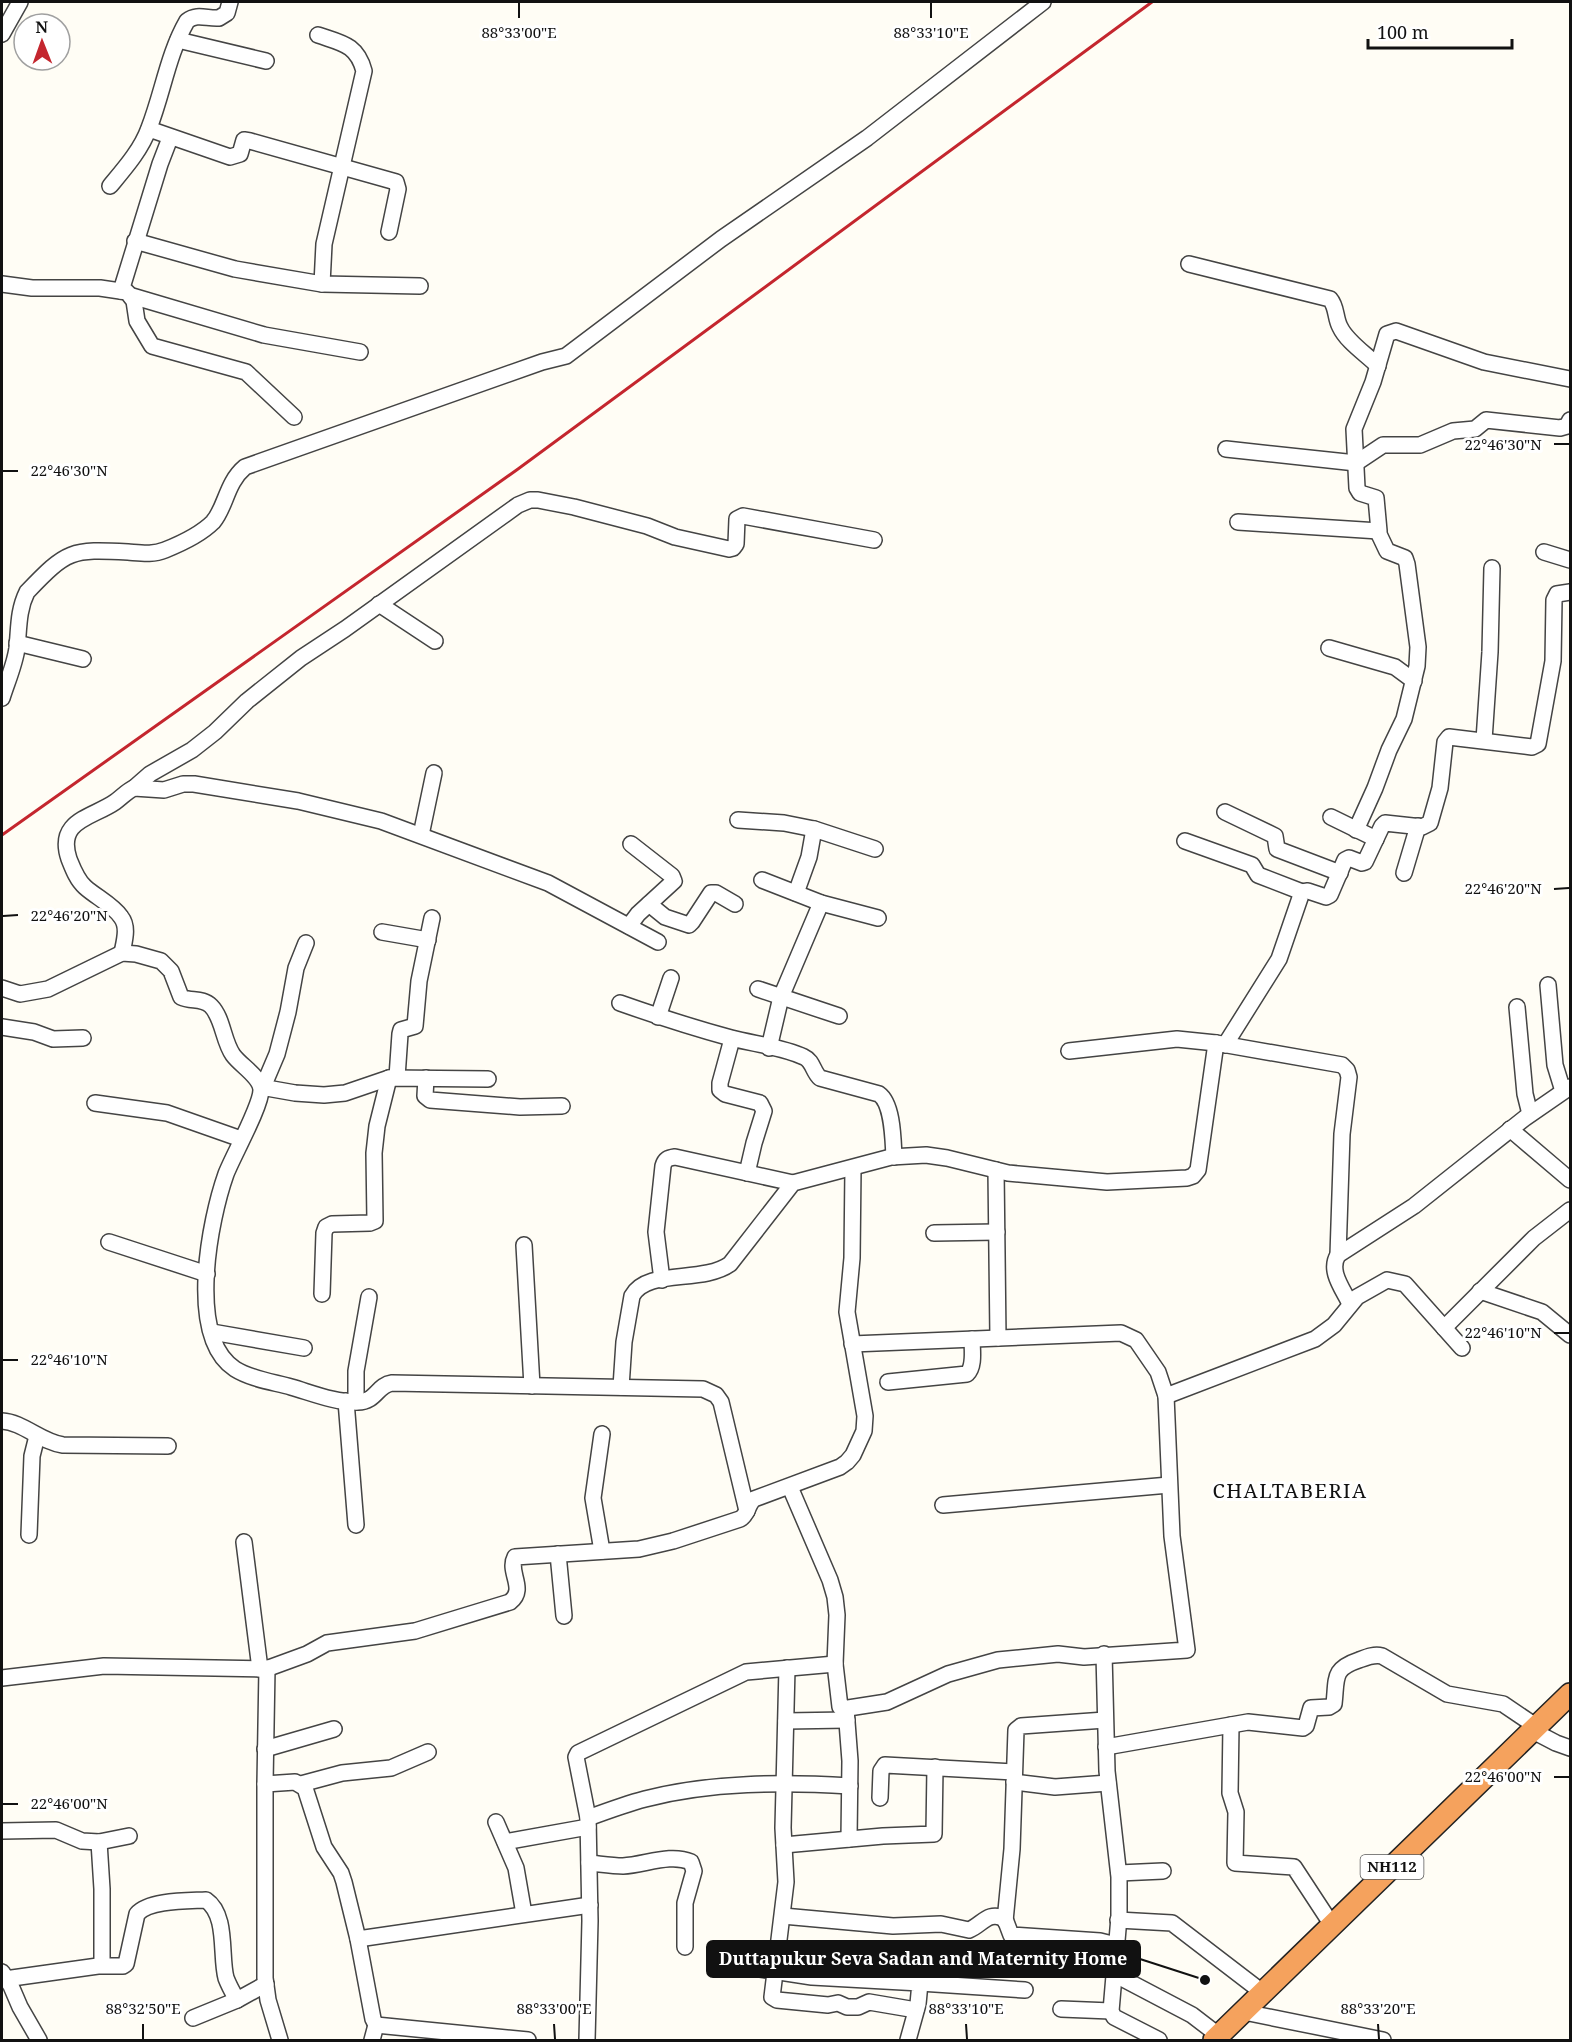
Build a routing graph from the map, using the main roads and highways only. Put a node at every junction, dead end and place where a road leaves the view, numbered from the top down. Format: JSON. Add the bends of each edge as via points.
{"nodes":[{"id":1,"x":1570,"y":1694,"type":"edge"},
{"id":2,"x":1216,"y":2038,"type":"edge"}],
"edges":[{"from":1,"to":2,"type":"highway","number":"NH112"}]}
